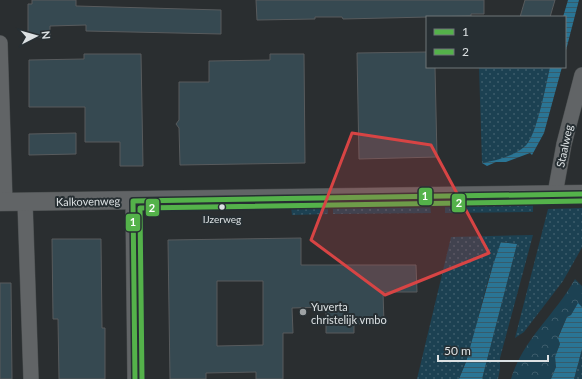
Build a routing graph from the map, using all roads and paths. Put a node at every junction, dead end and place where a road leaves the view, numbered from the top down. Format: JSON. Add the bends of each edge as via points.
{"nodes":[{"id":1,"x":0,"y":43,"type":"edge"},
{"id":2,"x":582,"y":75,"type":"edge"},
{"id":3,"x":555,"y":194,"type":"junction"},
{"id":4,"x":582,"y":194,"type":"edge"},
{"id":5,"x":133,"y":201,"type":"junction"},
{"id":6,"x":2,"y":202,"type":"edge"},
{"id":7,"x":25,"y":202,"type":"junction"},
{"id":8,"x":31,"y":379,"type":"edge"},
{"id":9,"x":135,"y":379,"type":"edge"}],
"edges":[{"from":1,"to":6,"type":"street"},
{"from":2,"to":3,"type":"street","name":"Staalweg","via":[[564,144]]},
{"from":3,"to":4,"type":"street","name":"Kalkovenweg"},
{"from":3,"to":5,"type":"street","name":"Kalkovenweg"},
{"from":5,"to":7,"type":"street","name":"Kalkovenweg"},
{"from":5,"to":9,"type":"street"},
{"from":6,"to":7,"type":"street","name":"Kalkovenweg"},
{"from":7,"to":8,"type":"street"}]}
